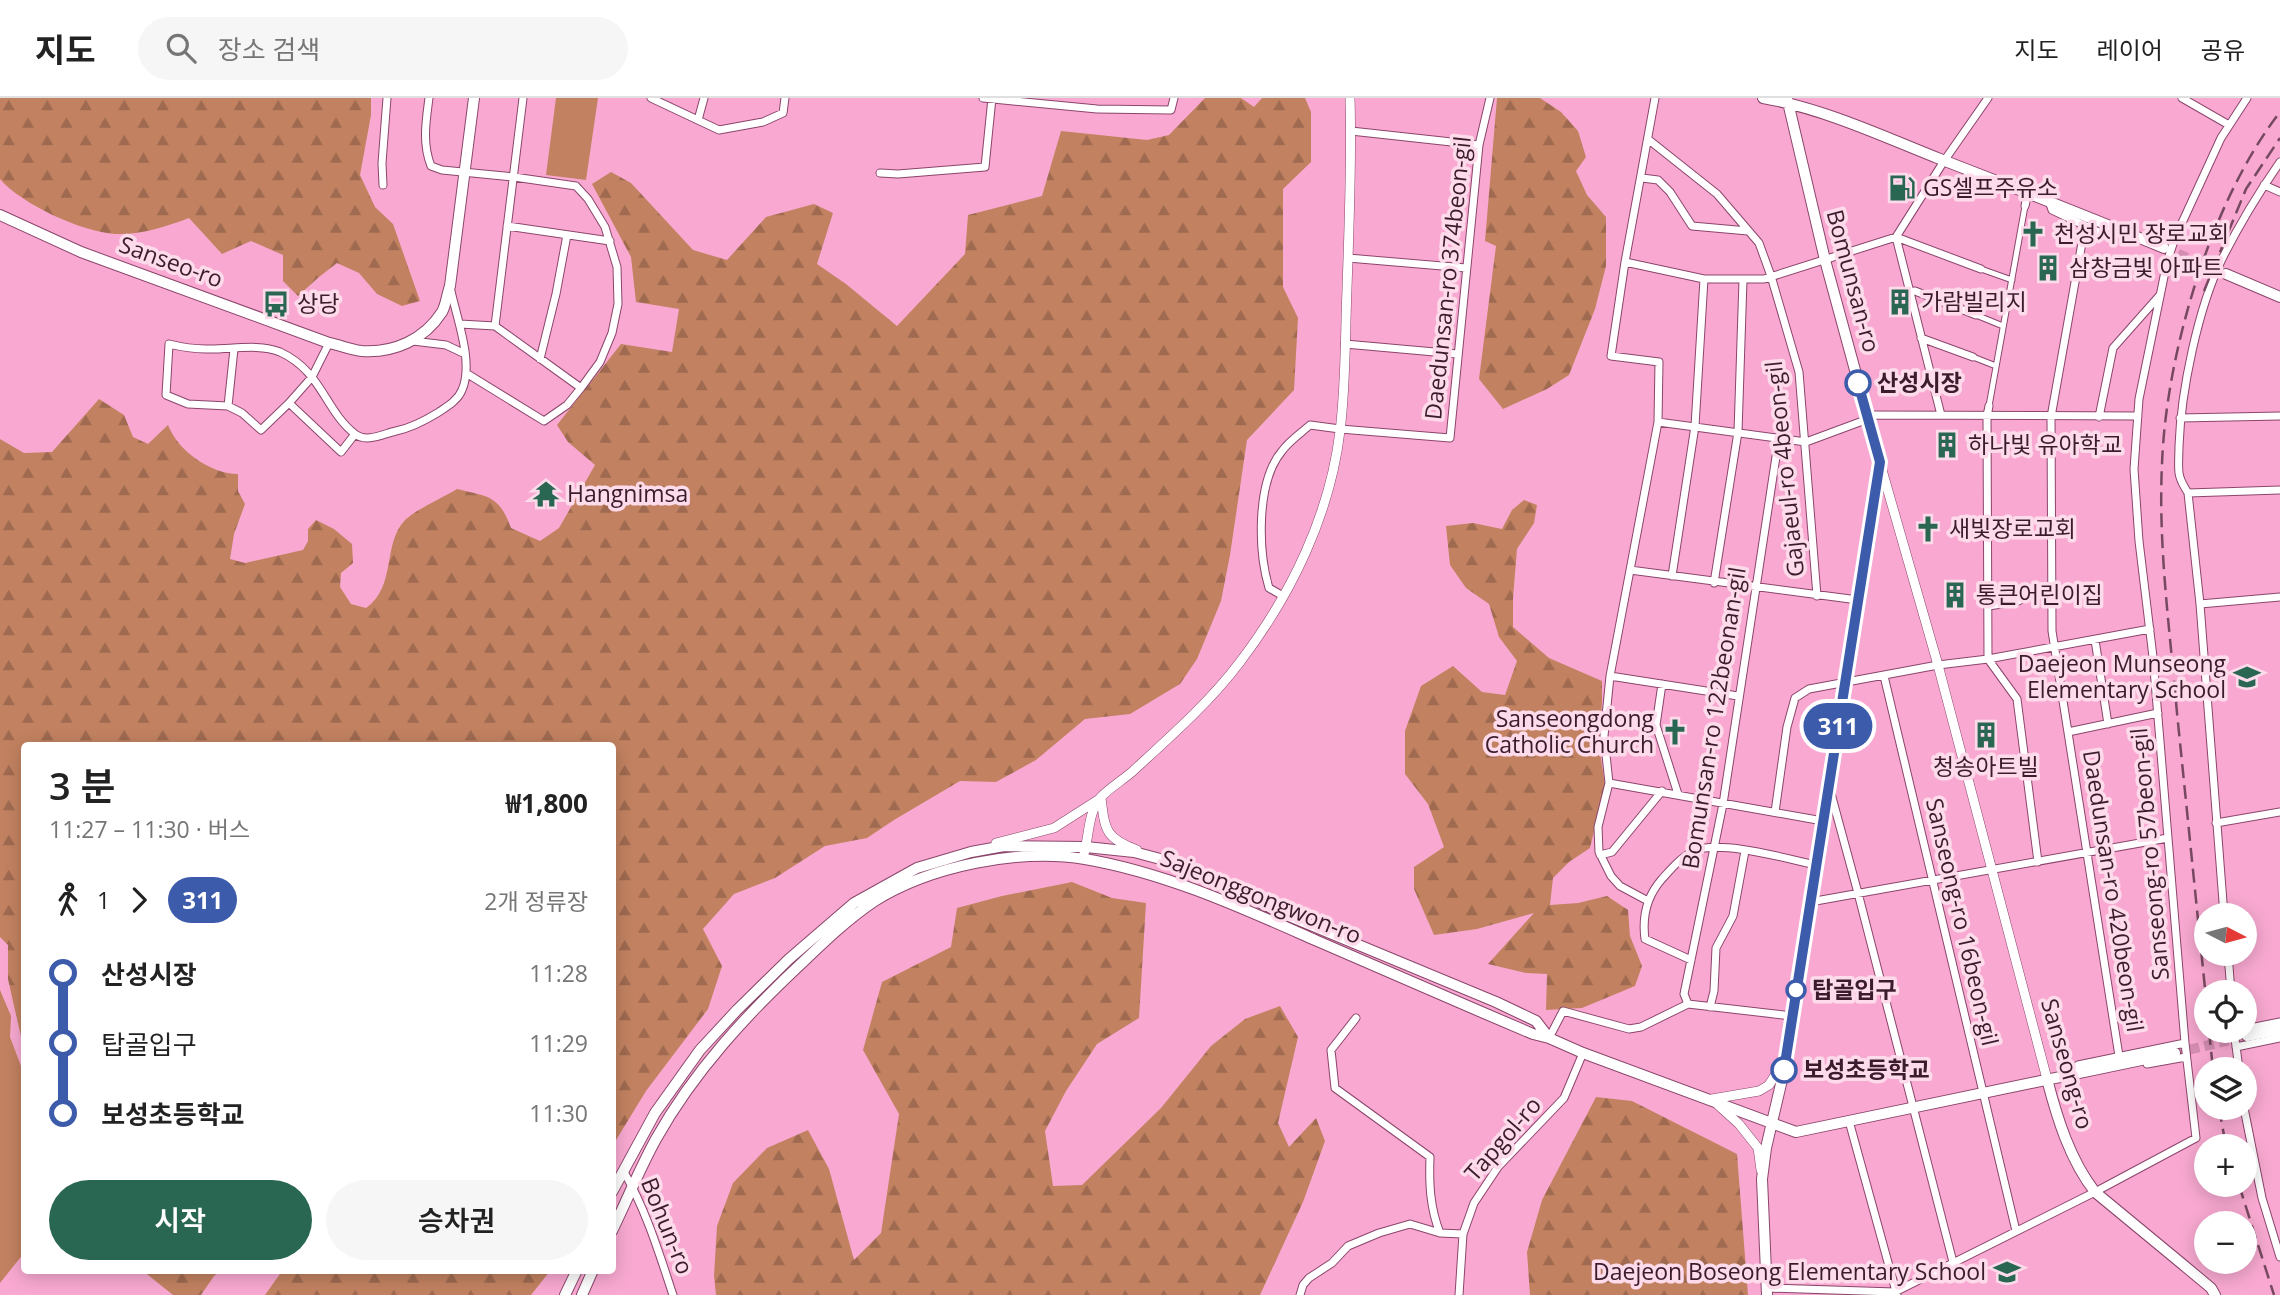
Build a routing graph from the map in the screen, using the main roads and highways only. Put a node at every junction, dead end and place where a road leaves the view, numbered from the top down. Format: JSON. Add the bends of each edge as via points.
{"nodes":[{"id":1,"x":474,"y":98,"type":"edge"},
{"id":2,"x":1763,"y":98,"type":"edge"},
{"id":3,"x":1786,"y":100,"type":"edge"},
{"id":4,"x":0,"y":215,"type":"edge"},
{"id":5,"x":2164,"y":248,"type":"tunnel mouth"},
{"id":6,"x":2226,"y":274,"type":"tunnel mouth"},
{"id":7,"x":2280,"y":297,"type":"edge"},
{"id":8,"x":1084,"y":853,"type":"junction"},
{"id":9,"x":2280,"y":1030,"type":"edge"},
{"id":10,"x":2257,"y":1032,"type":"edge"},
{"id":11,"x":1549,"y":1038,"type":"junction"},
{"id":12,"x":2175,"y":1053,"type":"tunnel mouth"},
{"id":13,"x":2047,"y":1079,"type":"junction"},
{"id":14,"x":1772,"y":1124,"type":"junction"},
{"id":15,"x":616,"y":1185,"type":"edge"},
{"id":16,"x":616,"y":1223,"type":"edge"},
{"id":17,"x":575,"y":1274,"type":"edge"},
{"id":18,"x":591,"y":1274,"type":"edge"},
{"id":19,"x":1767,"y":1292,"type":"edge"},
{"id":20,"x":565,"y":1295,"type":"edge"},
{"id":21,"x":582,"y":1295,"type":"edge"},
{"id":22,"x":2215,"y":1295,"type":"edge"}],
"edges":[{"from":1,"to":4,"type":"main road","name":"Sanseo-ro","via":[[443,311],[422,335],[387,350],[360,351],[330,342],[81,251]]},
{"from":2,"to":3,"type":"main road"},
{"from":3,"to":5,"type":"main road"},
{"from":3,"to":14,"type":"main road","name":"Bomunsan-ro","via":[[1880,462]]},
{"from":6,"to":7,"type":"main road"},
{"from":8,"to":11,"type":"main road","name":"Sajeonggongwon-ro","via":[[1238,906]]},
{"from":8,"to":11,"type":"main road","name":"Sajeonggongwon-ro","via":[[1134,852],[1179,864],[1284,915],[1496,1002],[1536,1021]]},
{"from":8,"to":15,"type":"main road","name":"Sajeonggongwon-ro","via":[[1004,846],[971,852],[917,868],[854,903],[789,959],[700,1050],[655,1114]]},
{"from":8,"to":16,"type":"main road","name":"Sajeonggongwon-ro","via":[[990,860],[933,873],[874,902],[827,939],[770,993],[704,1067],[657,1138]]},
{"from":9,"to":10,"type":"main road"},
{"from":11,"to":14,"type":"main road","name":"Sajeonggongwon-ro"},
{"from":12,"to":13,"type":"main road","name":"Sajeonggongwon-ro"},
{"from":13,"to":14,"type":"main road","name":"Sajeonggongwon-ro","via":[[1796,1132]]},
{"from":13,"to":22,"type":"main road","name":"Sanseong-ro","via":[[2059,1122],[2086,1181]]},
{"from":14,"to":19,"type":"main road","name":"Bomunsan-ro","via":[[1762,1179]]},
{"from":17,"to":20,"type":"main road"},
{"from":18,"to":21,"type":"main road"}]}
